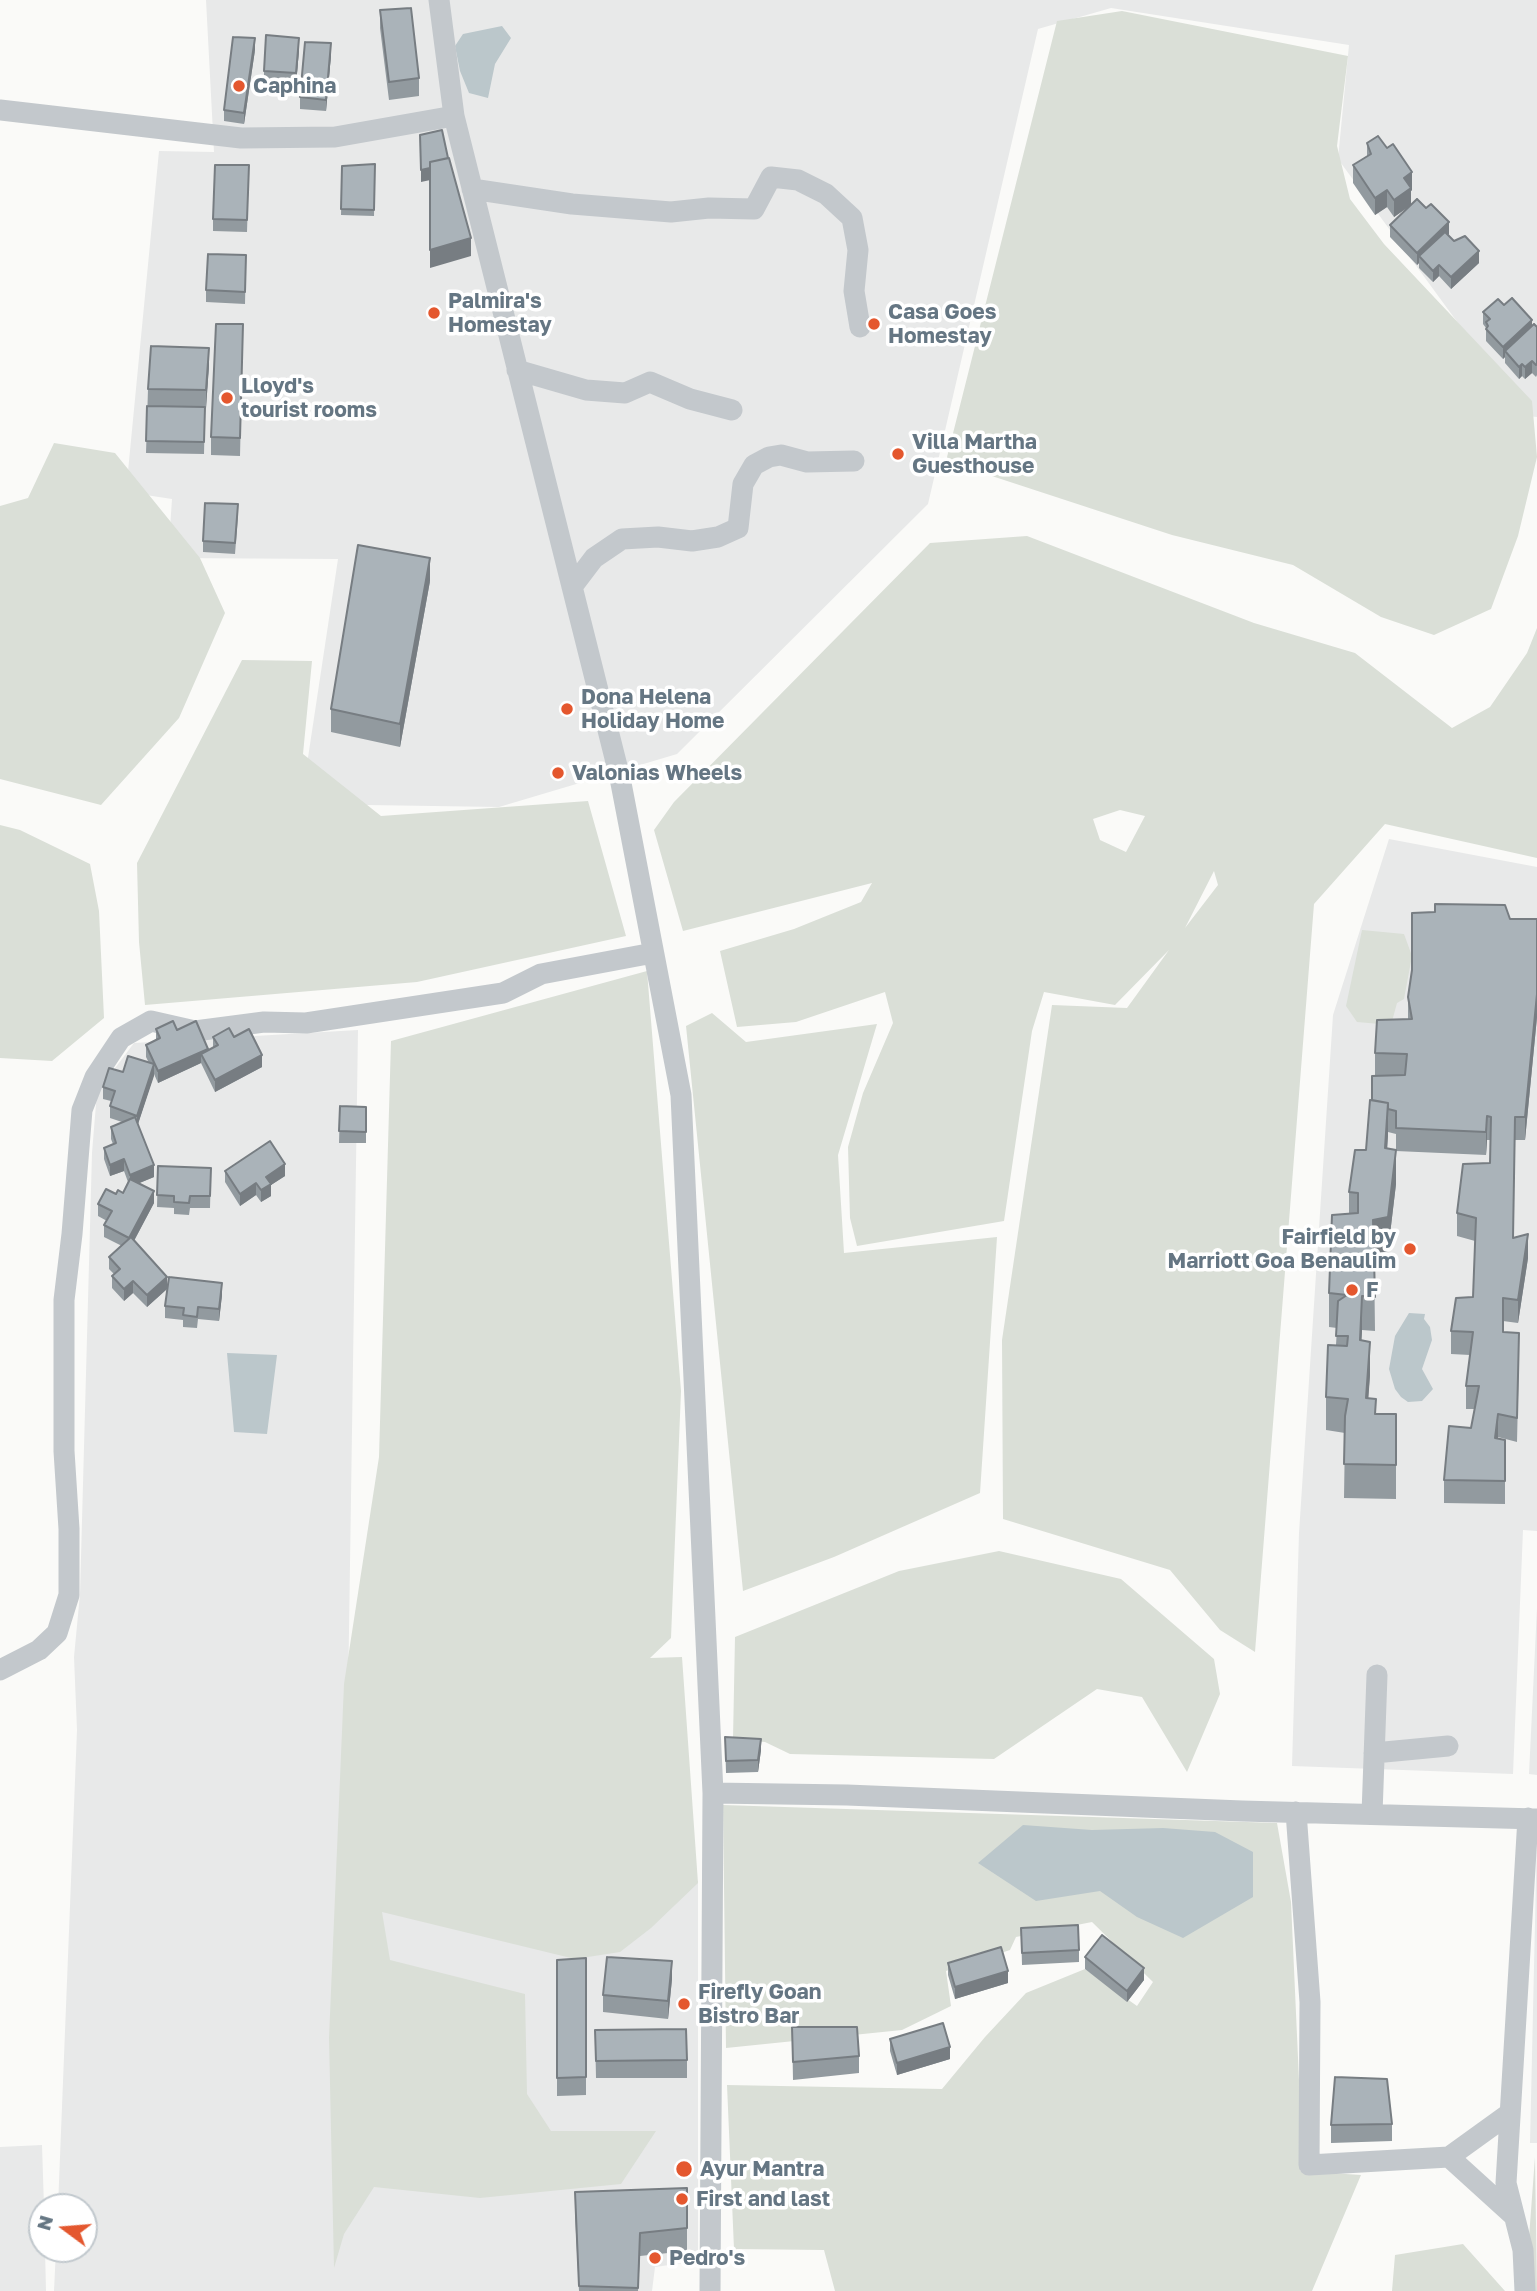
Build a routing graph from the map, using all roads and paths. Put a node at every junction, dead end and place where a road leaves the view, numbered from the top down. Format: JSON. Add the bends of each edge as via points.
{"nodes":[{"id":1,"x":439,"y":0,"type":"edge"},
{"id":2,"x":0,"y":110,"type":"edge"},
{"id":3,"x":454,"y":116,"type":"junction"},
{"id":4,"x":472,"y":189,"type":"junction"},
{"id":5,"x":860,"y":327,"type":"dead end"},
{"id":6,"x":517,"y":370,"type":"junction"},
{"id":7,"x":732,"y":410,"type":"dead end"},
{"id":8,"x":854,"y":461,"type":"dead end"},
{"id":9,"x":572,"y":587,"type":"junction"},
{"id":10,"x":653,"y":953,"type":"junction"},
{"id":11,"x":0,"y":1670,"type":"edge"},
{"id":12,"x":1377,"y":1675,"type":"dead end"},
{"id":13,"x":1448,"y":1746,"type":"dead end"},
{"id":14,"x":1374,"y":1752,"type":"junction"},
{"id":15,"x":713,"y":1793,"type":"junction"},
{"id":16,"x":1296,"y":1812,"type":"junction"},
{"id":17,"x":1372,"y":1814,"type":"junction"},
{"id":18,"x":1533,"y":1818,"type":"edge"},
{"id":19,"x":1510,"y":2113,"type":"junction"},
{"id":20,"x":1449,"y":2157,"type":"junction"},
{"id":21,"x":1514,"y":2216,"type":"junction"},
{"id":22,"x":710,"y":2291,"type":"edge"},
{"id":23,"x":1525,"y":2291,"type":"edge"}],
"edges":[{"from":1,"to":3,"type":"street"},
{"from":2,"to":3,"type":"street","via":[[241,138],[335,137]]},
{"from":3,"to":4,"type":"street"},
{"from":4,"to":5,"type":"street","via":[[671,212],[754,209],[771,177],[798,180],[827,194],[852,218],[858,250],[854,291]]},
{"from":4,"to":6,"type":"street"},
{"from":6,"to":7,"type":"street","via":[[586,390],[625,393],[650,382]]},
{"from":6,"to":9,"type":"street"},
{"from":8,"to":9,"type":"street","via":[[807,463],[781,455],[769,457],[754,465],[743,484],[738,528],[692,541],[622,539],[594,558]]},
{"from":9,"to":10,"type":"street","via":[[620,778]]},
{"from":10,"to":11,"type":"street","via":[[541,974],[503,993],[306,1023],[264,1022],[195,1031],[150,1021],[121,1038],[94,1077],[82,1110],[64,1300],[69,1595],[57,1633],[39,1650]]},
{"from":10,"to":15,"type":"street","via":[[681,1095]]},
{"from":12,"to":14,"type":"street"},
{"from":13,"to":14,"type":"street"},
{"from":14,"to":17,"type":"street"},
{"from":15,"to":16,"type":"street"},
{"from":15,"to":22,"type":"street"},
{"from":16,"to":17,"type":"street"},
{"from":16,"to":20,"type":"street","via":[[1310,2002],[1309,2165]]},
{"from":17,"to":18,"type":"street"},
{"from":18,"to":19,"type":"street"},
{"from":19,"to":20,"type":"street"},
{"from":19,"to":21,"type":"street","via":[[1506,2183]]},
{"from":20,"to":21,"type":"street"},
{"from":21,"to":23,"type":"street","via":[[1523,2250]]}]}
